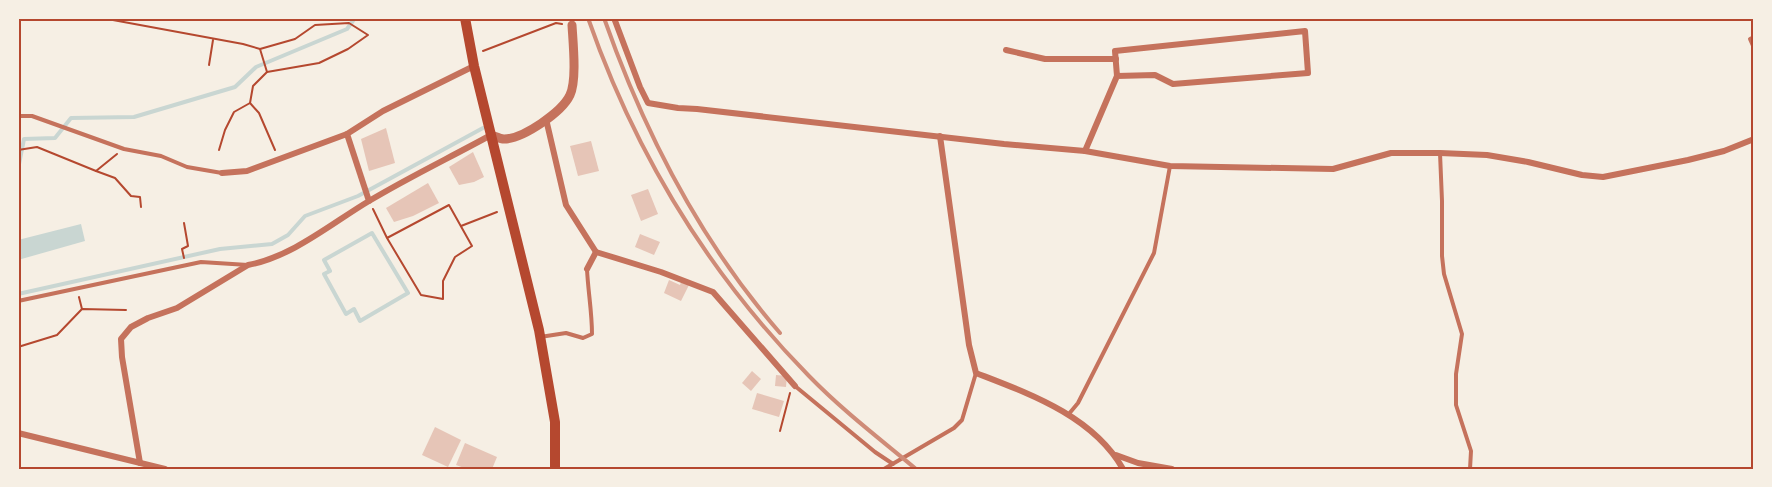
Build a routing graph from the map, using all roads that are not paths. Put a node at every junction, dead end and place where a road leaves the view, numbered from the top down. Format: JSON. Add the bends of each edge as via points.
{"nodes":[{"id":1,"x":465,"y":18,"type":"edge"},
{"id":2,"x":614,"y":18,"type":"edge"},
{"id":3,"x":572,"y":25,"type":"road end"},
{"id":4,"x":1754,"y":38,"type":"edge"},
{"id":5,"x":1754,"y":48,"type":"edge"},
{"id":6,"x":1006,"y":50,"type":"dead end"},
{"id":7,"x":1116,"y":59,"type":"junction"},
{"id":8,"x":473,"y":60,"type":"junction"},
{"id":9,"x":1118,"y":76,"type":"junction"},
{"id":10,"x":18,"y":116,"type":"edge"},
{"id":11,"x":546,"y":119,"type":"junction"},
{"id":12,"x":347,"y":134,"type":"junction"},
{"id":13,"x":491,"y":135,"type":"junction"},
{"id":14,"x":940,"y":136,"type":"junction"},
{"id":15,"x":1754,"y":139,"type":"edge"},
{"id":16,"x":1085,"y":151,"type":"junction"},
{"id":17,"x":1440,"y":153,"type":"junction"},
{"id":18,"x":1170,"y":166,"type":"junction"},
{"id":19,"x":222,"y":173,"type":"joint"},
{"id":20,"x":368,"y":198,"type":"junction"},
{"id":21,"x":596,"y":252,"type":"junction"},
{"id":22,"x":248,"y":265,"type":"junction"},
{"id":23,"x":587,"y":268,"type":"joint"},
{"id":24,"x":18,"y":301,"type":"edge"},
{"id":25,"x":540,"y":337,"type":"junction"},
{"id":26,"x":976,"y":373,"type":"junction"},
{"id":27,"x":795,"y":386,"type":"joint"},
{"id":28,"x":1068,"y":415,"type":"junction"},
{"id":29,"x":18,"y":433,"type":"edge"},
{"id":30,"x":1115,"y":455,"type":"junction"},
{"id":31,"x":140,"y":463,"type":"junction"},
{"id":32,"x":894,"y":465,"type":"junction"},
{"id":33,"x":165,"y":469,"type":"edge"},
{"id":34,"x":555,"y":469,"type":"edge"},
{"id":35,"x":884,"y":469,"type":"edge"},
{"id":36,"x":1123,"y":469,"type":"edge"},
{"id":37,"x":1172,"y":469,"type":"edge"},
{"id":38,"x":1470,"y":469,"type":"edge"}],
"edges":[{"from":1,"to":8,"type":"main road"},
{"from":2,"to":14,"type":"street","via":[[648,103]]},
{"from":3,"to":11,"type":"street","via":[[573,84],[561,107]]},
{"from":4,"to":5,"type":"lane","via":[[1750,39]]},
{"from":6,"to":7,"type":"street","via":[[1045,59]]},
{"from":7,"to":9,"type":"street"},
{"from":7,"to":9,"type":"street","via":[[1115,51],[1305,31],[1308,73],[1173,84],[1155,75]]},
{"from":8,"to":12,"type":"street"},
{"from":8,"to":13,"type":"main road"},
{"from":9,"to":16,"type":"street"},
{"from":10,"to":19,"type":"lane","via":[[32,116],[187,167]]},
{"from":11,"to":13,"type":"street","via":[[504,140]]},
{"from":11,"to":21,"type":"street","via":[[566,205]]},
{"from":12,"to":19,"type":"street","via":[[247,171]]},
{"from":12,"to":20,"type":"street"},
{"from":13,"to":20,"type":"street"},
{"from":13,"to":25,"type":"main road"},
{"from":14,"to":16,"type":"street"},
{"from":14,"to":26,"type":"street"},
{"from":15,"to":17,"type":"street","via":[[1724,151],[1603,177],[1487,155]]},
{"from":16,"to":18,"type":"street"},
{"from":17,"to":18,"type":"street","via":[[1391,153],[1333,170]]},
{"from":17,"to":38,"type":"lane","via":[[1444,274],[1462,334],[1456,405],[1471,451]]},
{"from":18,"to":28,"type":"lane","via":[[1154,253],[1078,403]]},
{"from":20,"to":22,"type":"street","via":[[329,228]]},
{"from":21,"to":23,"type":"street"},
{"from":21,"to":27,"type":"street","via":[[713,292]]},
{"from":22,"to":24,"type":"lane","via":[[201,262]]},
{"from":22,"to":31,"type":"street","via":[[177,308],[131,327],[121,339]]},
{"from":23,"to":25,"type":"lane","via":[[592,334],[583,338],[566,333]]},
{"from":25,"to":34,"type":"main road","via":[[555,422]]},
{"from":26,"to":28,"type":"street","via":[[1035,396]]},
{"from":26,"to":32,"type":"lane","via":[[962,420]]},
{"from":27,"to":32,"type":"lane"},
{"from":28,"to":30,"type":"street"},
{"from":29,"to":31,"type":"street"},
{"from":30,"to":36,"type":"street"},
{"from":30,"to":37,"type":"street"},
{"from":31,"to":33,"type":"street"},
{"from":32,"to":35,"type":"lane"}]}
